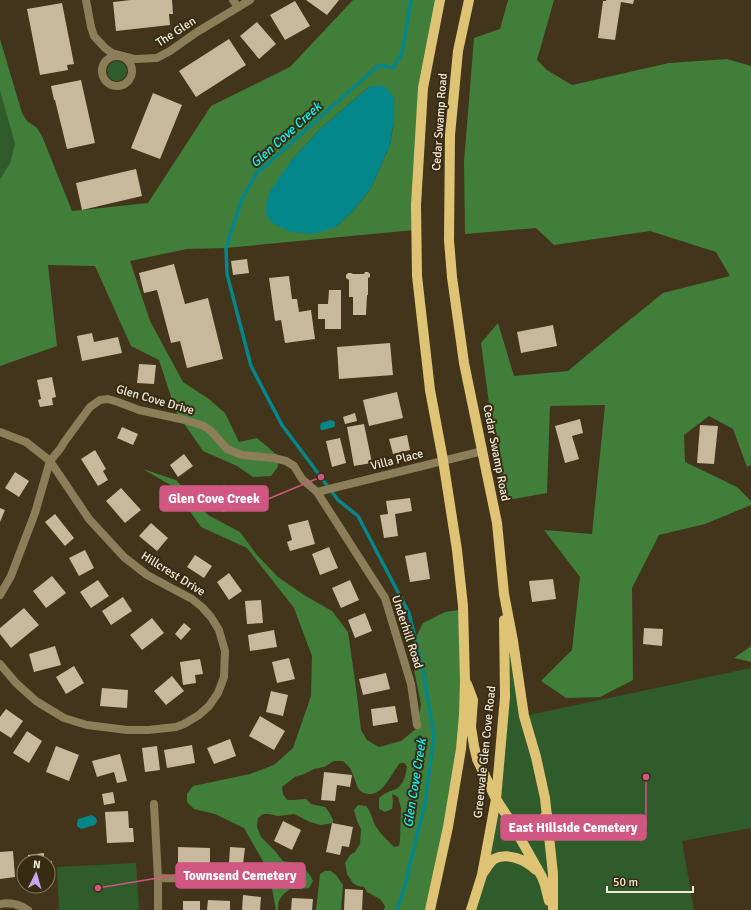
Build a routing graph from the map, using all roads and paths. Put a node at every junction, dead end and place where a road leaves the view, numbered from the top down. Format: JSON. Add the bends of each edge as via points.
{"nodes":[{"id":1,"x":86,"y":0,"type":"edge"},
{"id":2,"x":250,"y":0,"type":"edge"},
{"id":3,"x":440,"y":0,"type":"edge"},
{"id":4,"x":469,"y":0,"type":"edge"},
{"id":5,"x":236,"y":3,"type":"edge"},
{"id":6,"x":0,"y":432,"type":"edge"},
{"id":7,"x":483,"y":451,"type":"junction"},
{"id":8,"x":443,"y":460,"type":"junction"},
{"id":9,"x":50,"y":461,"type":"junction"},
{"id":10,"x":319,"y":492,"type":"junction"},
{"id":11,"x":504,"y":594,"type":"junction"},
{"id":12,"x":0,"y":595,"type":"edge"},
{"id":13,"x":0,"y":664,"type":"edge"},
{"id":14,"x":465,"y":681,"type":"junction"},
{"id":15,"x":417,"y":725,"type":"dead end"},
{"id":16,"x":496,"y":799,"type":"junction"},
{"id":17,"x":154,"y":804,"type":"dead end"},
{"id":18,"x":547,"y":814,"type":"junction"},
{"id":19,"x":511,"y":822,"type":"junction"},
{"id":20,"x":482,"y":875,"type":"junction"},
{"id":21,"x":542,"y":877,"type":"junction"},
{"id":22,"x":158,"y":878,"type":"junction"},
{"id":23,"x":234,"y":879,"type":"dead end"},
{"id":24,"x":0,"y":904,"type":"edge"},
{"id":25,"x":28,"y":910,"type":"edge"},
{"id":26,"x":158,"y":910,"type":"edge"},
{"id":27,"x":430,"y":910,"type":"edge"},
{"id":28,"x":471,"y":910,"type":"edge"},
{"id":29,"x":552,"y":910,"type":"edge"}],
"edges":[{"from":1,"to":5,"type":"street","name":"The Glen","via":[[94,36],[112,53],[135,58],[157,58],[170,51]]},
{"from":2,"to":5,"type":"street","name":"The Glen"},
{"from":3,"to":8,"type":"main road","name":"Cedar Swamp Road","via":[[423,88],[416,205],[417,282],[430,390]]},
{"from":4,"to":7,"type":"main road","name":"Cedar Swamp Road","via":[[458,51],[450,135],[449,240],[464,363]]},
{"from":6,"to":9,"type":"street","via":[[26,442]]},
{"from":7,"to":8,"type":"street","name":"Villa Place"},
{"from":7,"to":11,"type":"main road","name":"Cedar Swamp Road","via":[[497,523]]},
{"from":8,"to":10,"type":"street","name":"Villa Place"},
{"from":8,"to":14,"type":"main road","name":"Cedar Swamp Road","via":[[458,550],[463,606]]},
{"from":9,"to":10,"type":"street","name":"Glen Cove Drive","via":[[90,407],[100,400],[108,399],[139,410],[204,426],[227,449],[242,456],[286,461],[294,466],[302,479]]},
{"from":9,"to":12,"type":"street","via":[[35,513],[11,576]]},
{"from":9,"to":13,"type":"street","name":"Hillcrest Drive","via":[[89,519],[124,557],[147,575],[192,599],[211,617],[219,630],[225,651],[224,676],[218,693],[209,706],[184,724],[148,730],[127,730],[87,725],[64,718],[36,701]]},
{"from":10,"to":15,"type":"street","name":"Underhill Road","via":[[385,598],[411,684]]},
{"from":11,"to":16,"type":"main road","name":"Greenvale Glen Cove Road","via":[[505,697]]},
{"from":11,"to":18,"type":"main road","name":"Cedar Swamp Road","via":[[524,716],[536,756]]},
{"from":14,"to":16,"type":"main road","name":"Cedar Swamp Road","via":[[473,700],[471,727],[477,758]]},
{"from":14,"to":27,"type":"main road","name":"Greenvale Glen Cove Road","via":[[461,749]]},
{"from":16,"to":19,"type":"main road","name":"Cedar Swamp Road"},
{"from":16,"to":20,"type":"main road","name":"Greenvale Glen Cove Road"},
{"from":17,"to":22,"type":"street"},
{"from":18,"to":19,"type":"main road","via":[[532,826],[524,827]]},
{"from":18,"to":29,"type":"main road","name":"Cedar Swamp Road","via":[[553,874]]},
{"from":19,"to":21,"type":"main road","name":"Cedar Swamp Road"},
{"from":20,"to":21,"type":"main road","via":[[495,859],[510,857],[526,862]]},
{"from":20,"to":28,"type":"main road","name":"Greenvale Glen Cove Road"},
{"from":21,"to":29,"type":"main road","name":"Cedar Swamp Road"},
{"from":22,"to":23,"type":"street"},
{"from":22,"to":26,"type":"street"},
{"from":24,"to":25,"type":"street","via":[[16,904]]}]}
